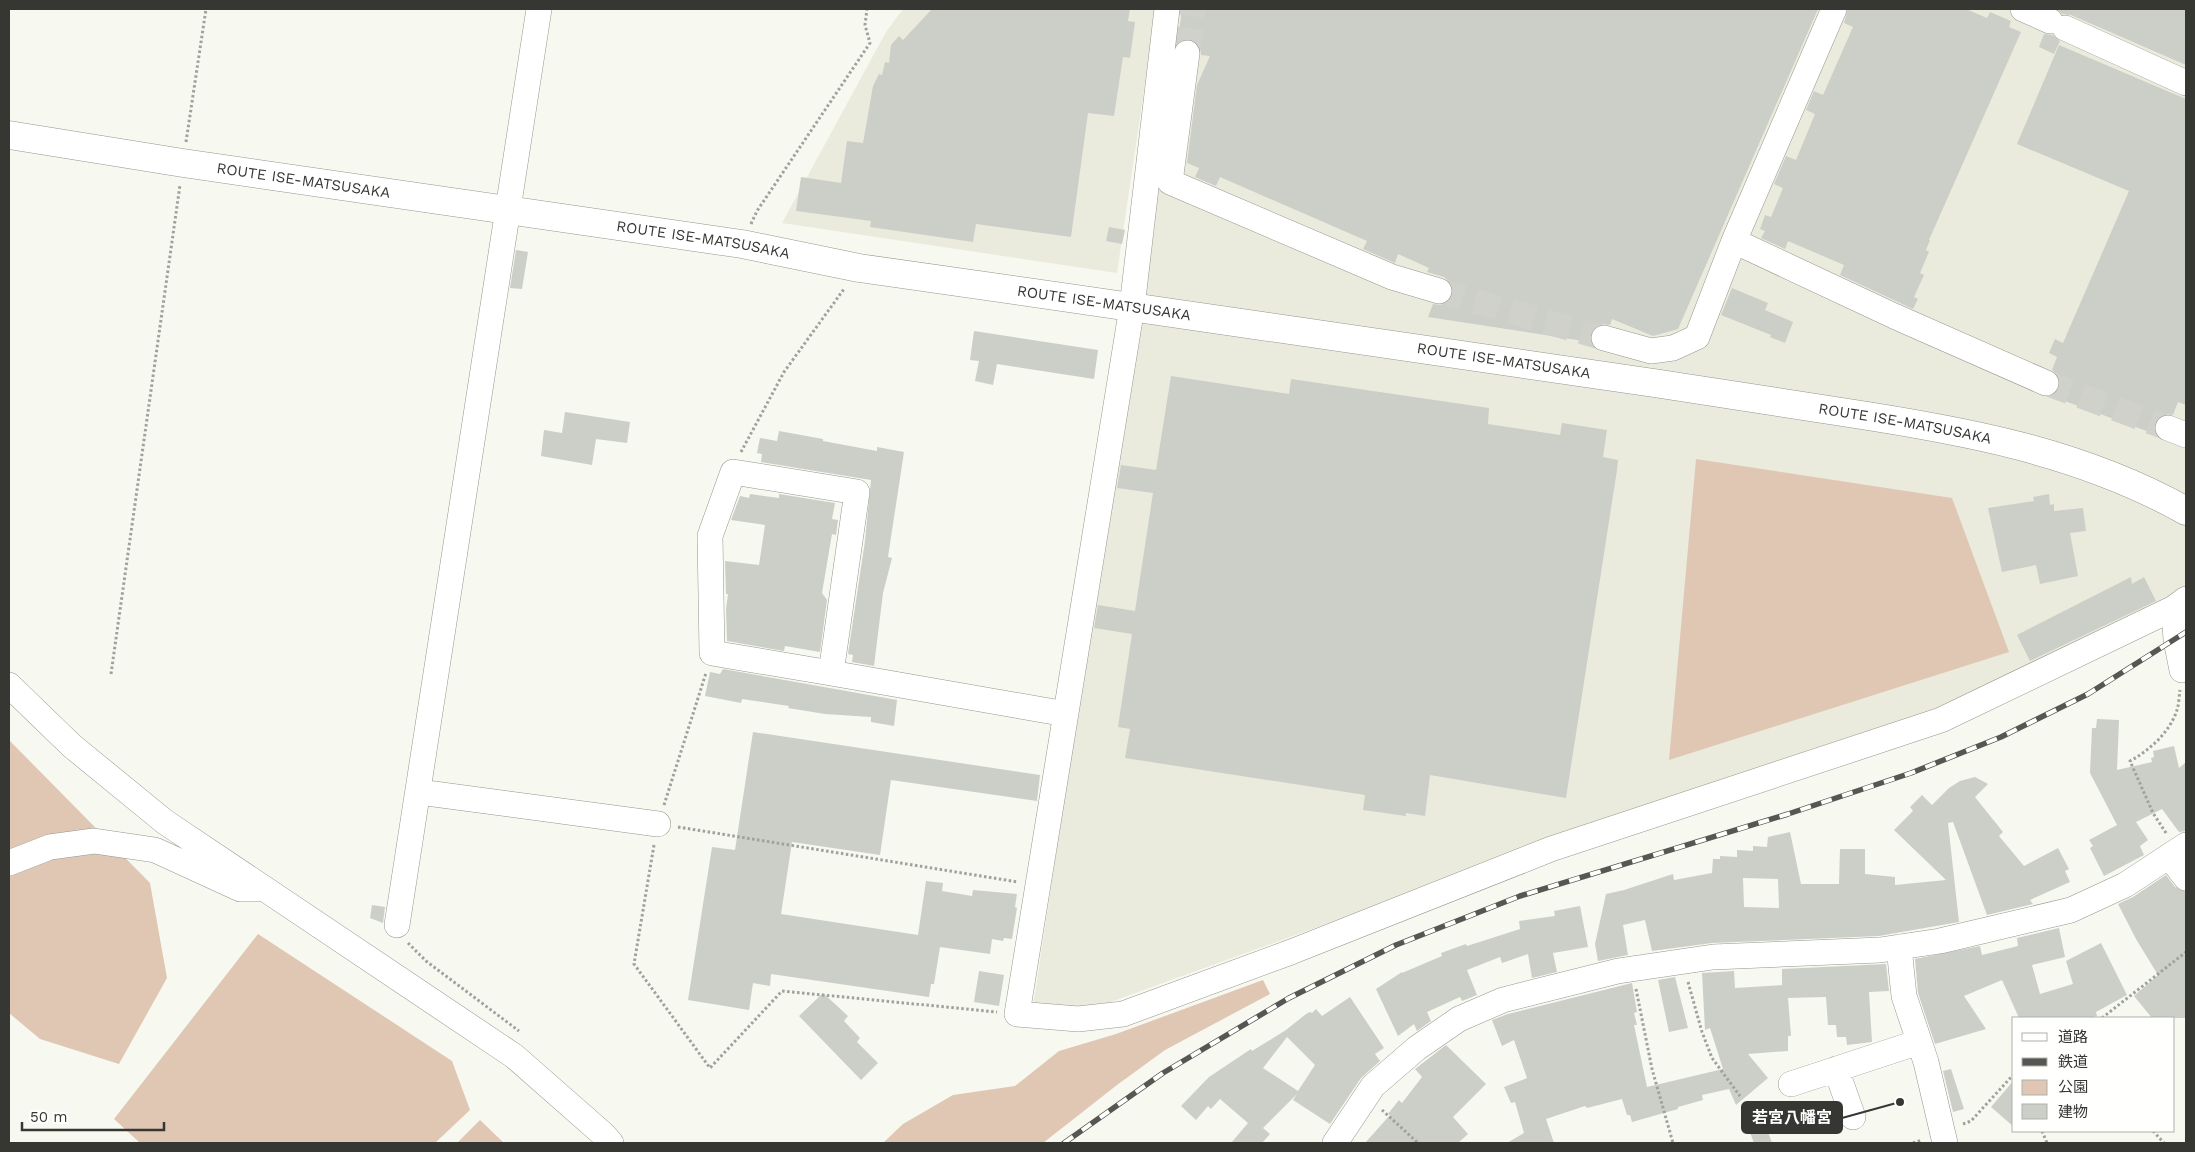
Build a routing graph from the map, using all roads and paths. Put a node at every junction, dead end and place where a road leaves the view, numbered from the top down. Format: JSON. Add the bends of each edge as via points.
{"nodes":[{"id":1,"x":206,"y":9,"type":"edge"},
{"id":2,"x":539,"y":9,"type":"edge"},
{"id":3,"x":867,"y":9,"type":"edge"},
{"id":4,"x":1168,"y":9,"type":"edge"},
{"id":5,"x":1834,"y":9,"type":"edge"},
{"id":6,"x":2023,"y":9,"type":"edge"},
{"id":7,"x":1187,"y":53,"type":"tunnel mouth"},
{"id":8,"x":2186,"y":83,"type":"edge"},
{"id":9,"x":9,"y":135,"type":"edge"},
{"id":10,"x":183,"y":162,"type":"junction"},
{"id":11,"x":508,"y":211,"type":"junction"},
{"id":12,"x":1734,"y":242,"type":"junction"},
{"id":13,"x":742,"y":244,"type":"junction"},
{"id":14,"x":859,"y":268,"type":"junction"},
{"id":15,"x":1439,"y":291,"type":"tunnel mouth"},
{"id":16,"x":1132,"y":307,"type":"junction"},
{"id":17,"x":1604,"y":338,"type":"tunnel mouth"},
{"id":18,"x":2046,"y":383,"type":"tunnel mouth"},
{"id":19,"x":733,"y":472,"type":"junction"},
{"id":20,"x":2186,"y":511,"type":"edge"},
{"id":21,"x":2180,"y":604,"type":"edge"},
{"id":22,"x":712,"y":653,"type":"junction"},
{"id":23,"x":2184,"y":668,"type":"edge"},
{"id":24,"x":831,"y":673,"type":"junction"},
{"id":25,"x":111,"y":674,"type":"dead end"},
{"id":26,"x":9,"y":685,"type":"edge"},
{"id":27,"x":1066,"y":714,"type":"junction"},
{"id":28,"x":419,"y":792,"type":"junction"},
{"id":29,"x":658,"y":824,"type":"junction"},
{"id":30,"x":2178,"y":851,"type":"edge"},
{"id":31,"x":9,"y":863,"type":"edge"},
{"id":32,"x":2186,"y":878,"type":"edge"},
{"id":33,"x":1038,"y":885,"type":"junction"},
{"id":34,"x":265,"y":888,"type":"junction"},
{"id":35,"x":398,"y":925,"type":"dead end"},
{"id":36,"x":1899,"y":947,"type":"junction"},
{"id":37,"x":2186,"y":952,"type":"edge"},
{"id":38,"x":1683,"y":962,"type":"junction"},
{"id":39,"x":1632,"y":969,"type":"junction"},
{"id":40,"x":1017,"y":1014,"type":"junction"},
{"id":41,"x":2103,"y":1017,"type":"edge"},
{"id":42,"x":1919,"y":1042,"type":"junction"},
{"id":43,"x":1836,"y":1069,"type":"junction"},
{"id":44,"x":2012,"y":1076,"type":"edge"},
{"id":45,"x":1791,"y":1084,"type":"dead end"},
{"id":46,"x":1367,"y":1096,"type":"junction"},
{"id":47,"x":1740,"y":1096,"type":"dead end"},
{"id":48,"x":1853,"y":1117,"type":"dead end"},
{"id":49,"x":2154,"y":1132,"type":"edge"},
{"id":50,"x":1944,"y":1137,"type":"edge"},
{"id":51,"x":611,"y":1143,"type":"edge"},
{"id":52,"x":1335,"y":1143,"type":"edge"},
{"id":53,"x":1418,"y":1143,"type":"edge"},
{"id":54,"x":1672,"y":1143,"type":"edge"},
{"id":55,"x":2164,"y":1143,"type":"edge"}],
"edges":[{"from":1,"to":10,"type":"path"},
{"from":2,"to":11,"type":"street"},
{"from":3,"to":13,"type":"path","via":[[865,25],[870,43],[758,211]]},
{"from":4,"to":16,"type":"street"},
{"from":5,"to":12,"type":"street"},
{"from":6,"to":8,"type":"street"},
{"from":7,"to":15,"type":"street","via":[[1170,182],[1392,277]]},
{"from":9,"to":10,"type":"main road","name":"ROUTE ISE-MATSUSAKA"},
{"from":10,"to":11,"type":"main road","name":"ROUTE ISE-MATSUSAKA"},
{"from":10,"to":25,"type":"path"},
{"from":11,"to":13,"type":"main road","name":"ROUTE ISE-MATSUSAKA"},
{"from":11,"to":28,"type":"street"},
{"from":12,"to":17,"type":"street","via":[[1697,337],[1673,348],[1651,351]]},
{"from":12,"to":18,"type":"street"},
{"from":13,"to":14,"type":"main road","name":"ROUTE ISE-MATSUSAKA"},
{"from":14,"to":16,"type":"main road","name":"ROUTE ISE-MATSUSAKA"},
{"from":14,"to":19,"type":"path","via":[[784,372],[747,438]]},
{"from":16,"to":20,"type":"main road","name":"ROUTE ISE-MATSUSAKA","via":[[1946,428],[2079,463],[2128,481]]},
{"from":16,"to":27,"type":"street"},
{"from":19,"to":22,"type":"street","via":[[710,536]]},
{"from":19,"to":24,"type":"street","via":[[857,492]]},
{"from":21,"to":23,"type":"street","via":[[2176,640]]},
{"from":21,"to":40,"type":"street","via":[[1941,720],[1551,849],[1291,952],[1123,1014],[1078,1019]]},
{"from":22,"to":24,"type":"street"},
{"from":22,"to":29,"type":"path"},
{"from":23,"to":30,"type":"path","via":[[2177,710],[2171,722],[2150,750],[2130,761],[2152,813]]},
{"from":24,"to":27,"type":"street"},
{"from":26,"to":34,"type":"street","via":[[72,746],[165,822]]},
{"from":27,"to":33,"type":"street"},
{"from":28,"to":29,"type":"street"},
{"from":28,"to":35,"type":"street"},
{"from":29,"to":33,"type":"path"},
{"from":29,"to":40,"type":"path","via":[[634,964],[710,1068],[782,991]]},
{"from":30,"to":32,"type":"street"},
{"from":30,"to":36,"type":"street","via":[[2125,885],[2071,910],[1940,941]]},
{"from":31,"to":34,"type":"street","via":[[50,847],[94,841],[155,850],[240,889]]},
{"from":33,"to":40,"type":"street"},
{"from":34,"to":51,"type":"street","via":[[514,1056]]},
{"from":36,"to":38,"type":"street"},
{"from":36,"to":42,"type":"street","via":[[1904,996]]},
{"from":37,"to":41,"type":"path"},
{"from":38,"to":39,"type":"street"},
{"from":38,"to":47,"type":"path","via":[[1712,1058]]},
{"from":39,"to":46,"type":"street","via":[[1503,1000],[1459,1019],[1417,1048],[1373,1086]]},
{"from":39,"to":54,"type":"path","via":[[1652,1068]]},
{"from":42,"to":43,"type":"street"},
{"from":42,"to":50,"type":"street"},
{"from":43,"to":45,"type":"street"},
{"from":43,"to":48,"type":"street"},
{"from":44,"to":50,"type":"path","via":[[1971,1121]]},
{"from":46,"to":52,"type":"street"},
{"from":46,"to":53,"type":"path"},
{"from":49,"to":55,"type":"path"}]}
